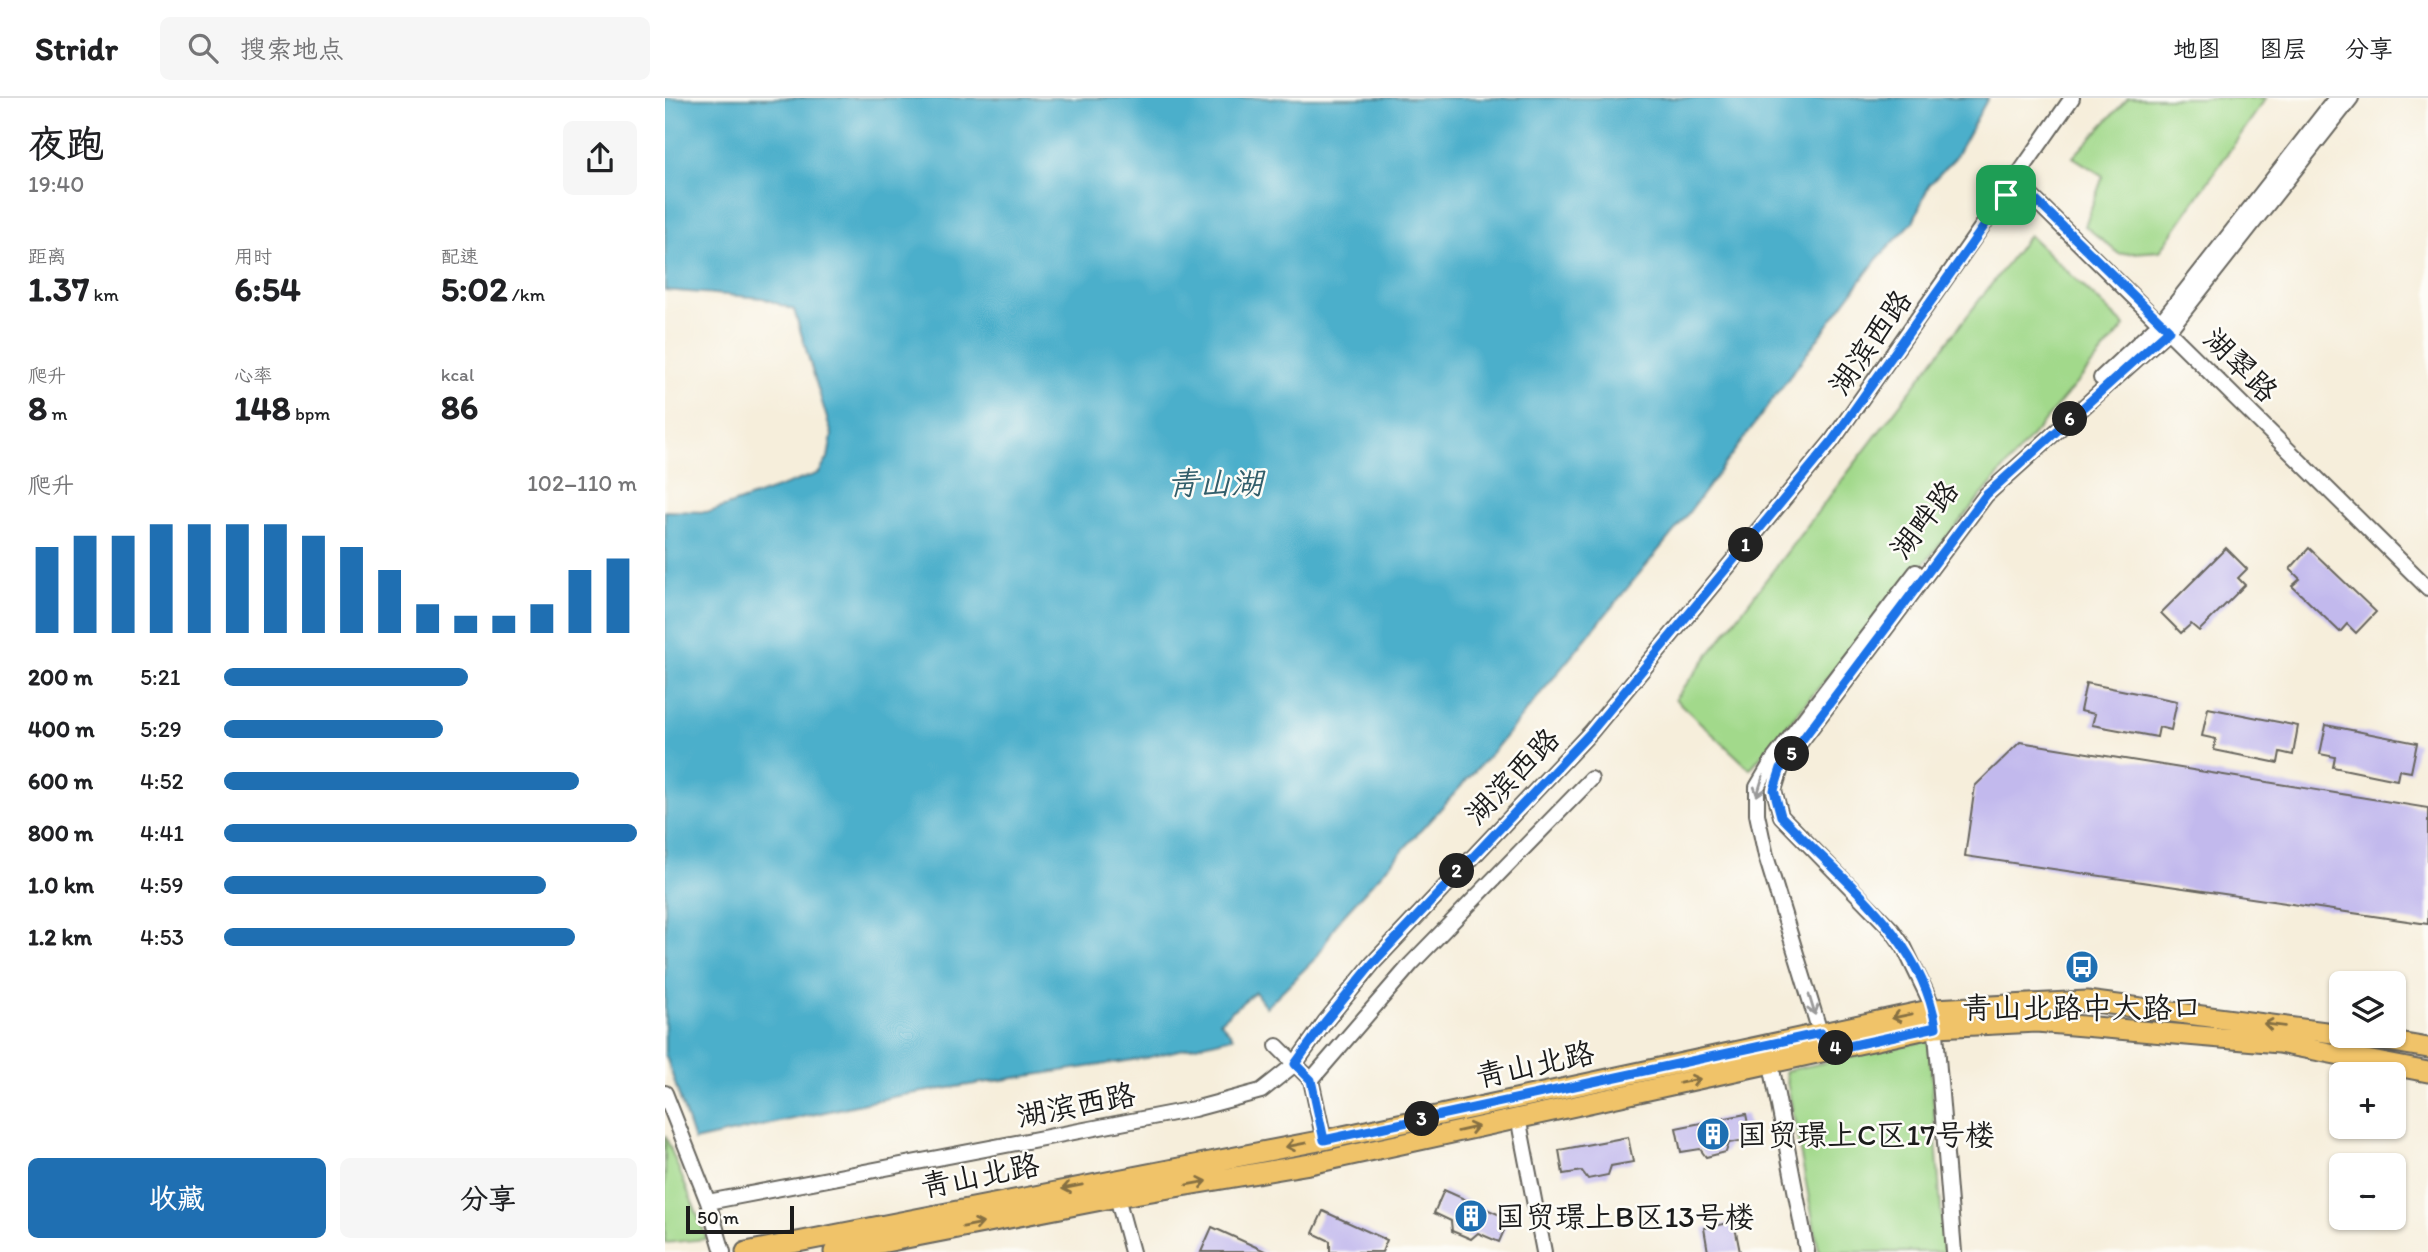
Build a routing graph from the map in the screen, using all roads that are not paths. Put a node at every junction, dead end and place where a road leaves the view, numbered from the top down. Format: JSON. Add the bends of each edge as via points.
{"nodes":[{"id":1,"x":2072,"y":98,"type":"edge"},
{"id":2,"x":2336,"y":98,"type":"edge"},
{"id":3,"x":2351,"y":98,"type":"edge"},
{"id":4,"x":2016,"y":181,"type":"junction"},
{"id":5,"x":2165,"y":326,"type":"junction"},
{"id":6,"x":2428,"y":588,"type":"edge"},
{"id":7,"x":1591,"y":779,"type":"dead end"},
{"id":8,"x":1933,"y":1012,"type":"junction"},
{"id":9,"x":2329,"y":1032,"type":"edge"},
{"id":10,"x":1823,"y":1042,"type":"junction"},
{"id":11,"x":2406,"y":1042,"type":"edge"},
{"id":12,"x":2425,"y":1044,"type":"edge"},
{"id":13,"x":1277,"y":1046,"type":"dead end"},
{"id":14,"x":1295,"y":1064,"type":"junction"},
{"id":15,"x":1771,"y":1064,"type":"junction"},
{"id":16,"x":2428,"y":1072,"type":"edge"},
{"id":17,"x":1311,"y":1080,"type":"junction"},
{"id":18,"x":665,"y":1093,"type":"edge"},
{"id":19,"x":1518,"y":1117,"type":"junction"},
{"id":20,"x":1324,"y":1140,"type":"junction"},
{"id":21,"x":1117,"y":1197,"type":"junction"},
{"id":22,"x":708,"y":1202,"type":"junction"},
{"id":23,"x":723,"y":1252,"type":"edge"},
{"id":24,"x":746,"y":1252,"type":"edge"},
{"id":25,"x":834,"y":1252,"type":"edge"},
{"id":26,"x":1132,"y":1252,"type":"edge"},
{"id":27,"x":1544,"y":1252,"type":"edge"},
{"id":28,"x":1807,"y":1252,"type":"edge"},
{"id":29,"x":1954,"y":1252,"type":"edge"}],
"edges":[{"from":1,"to":4,"type":"street","name":"湖滨西路"},
{"from":2,"to":5,"type":"street","name":"湖畔路"},
{"from":3,"to":5,"type":"street","name":"湖畔路"},
{"from":4,"to":5,"type":"street","name":"湖翠路"},
{"from":4,"to":14,"type":"street","name":"湖滨西路","via":[[1832,441],[1591,732],[1373,963]]},
{"from":5,"to":6,"type":"street","name":"湖翠路"},
{"from":5,"to":8,"type":"street","name":"湖畔路","via":[[1986,495],[1781,768],[1774,790],[1781,816],[1892,930]]},
{"from":5,"to":10,"type":"street","name":"湖畔路","one_way":true,"via":[[1980,488],[1806,715],[1757,787],[1756,814],[1766,856]]},
{"from":7,"to":17,"type":"street","via":[[1411,964]]},
{"from":9,"to":8,"type":"main road","name":"青山北路","one_way":true,"via":[[2087,1001]]},
{"from":8,"to":10,"type":"main road","name":"青山北路"},
{"from":8,"to":16,"type":"main road","name":"青山北路","via":[[2279,1043]]},
{"from":8,"to":29,"type":"street"},
{"from":10,"to":15,"type":"main road","name":"青山北路"},
{"from":10,"to":20,"type":"main road","name":"青山北路"},
{"from":11,"to":12,"type":"main road"},
{"from":13,"to":14,"type":"street"},
{"from":14,"to":17,"type":"street"},
{"from":14,"to":22,"type":"street","name":"湖滨西路","via":[[1261,1091],[1194,1110]]},
{"from":19,"to":15,"type":"main road","name":"青山北路","one_way":true},
{"from":15,"to":28,"type":"street"},
{"from":17,"to":20,"type":"street"},
{"from":18,"to":22,"type":"street"},
{"from":21,"to":19,"type":"main road","name":"青山北路","one_way":true,"via":[[1310,1164]]},
{"from":19,"to":27,"type":"street"},
{"from":20,"to":24,"type":"main road","name":"青山北路","one_way":true},
{"from":25,"to":21,"type":"main road","name":"青山北路","one_way":true},
{"from":21,"to":26,"type":"street"},
{"from":22,"to":23,"type":"street"}]}
